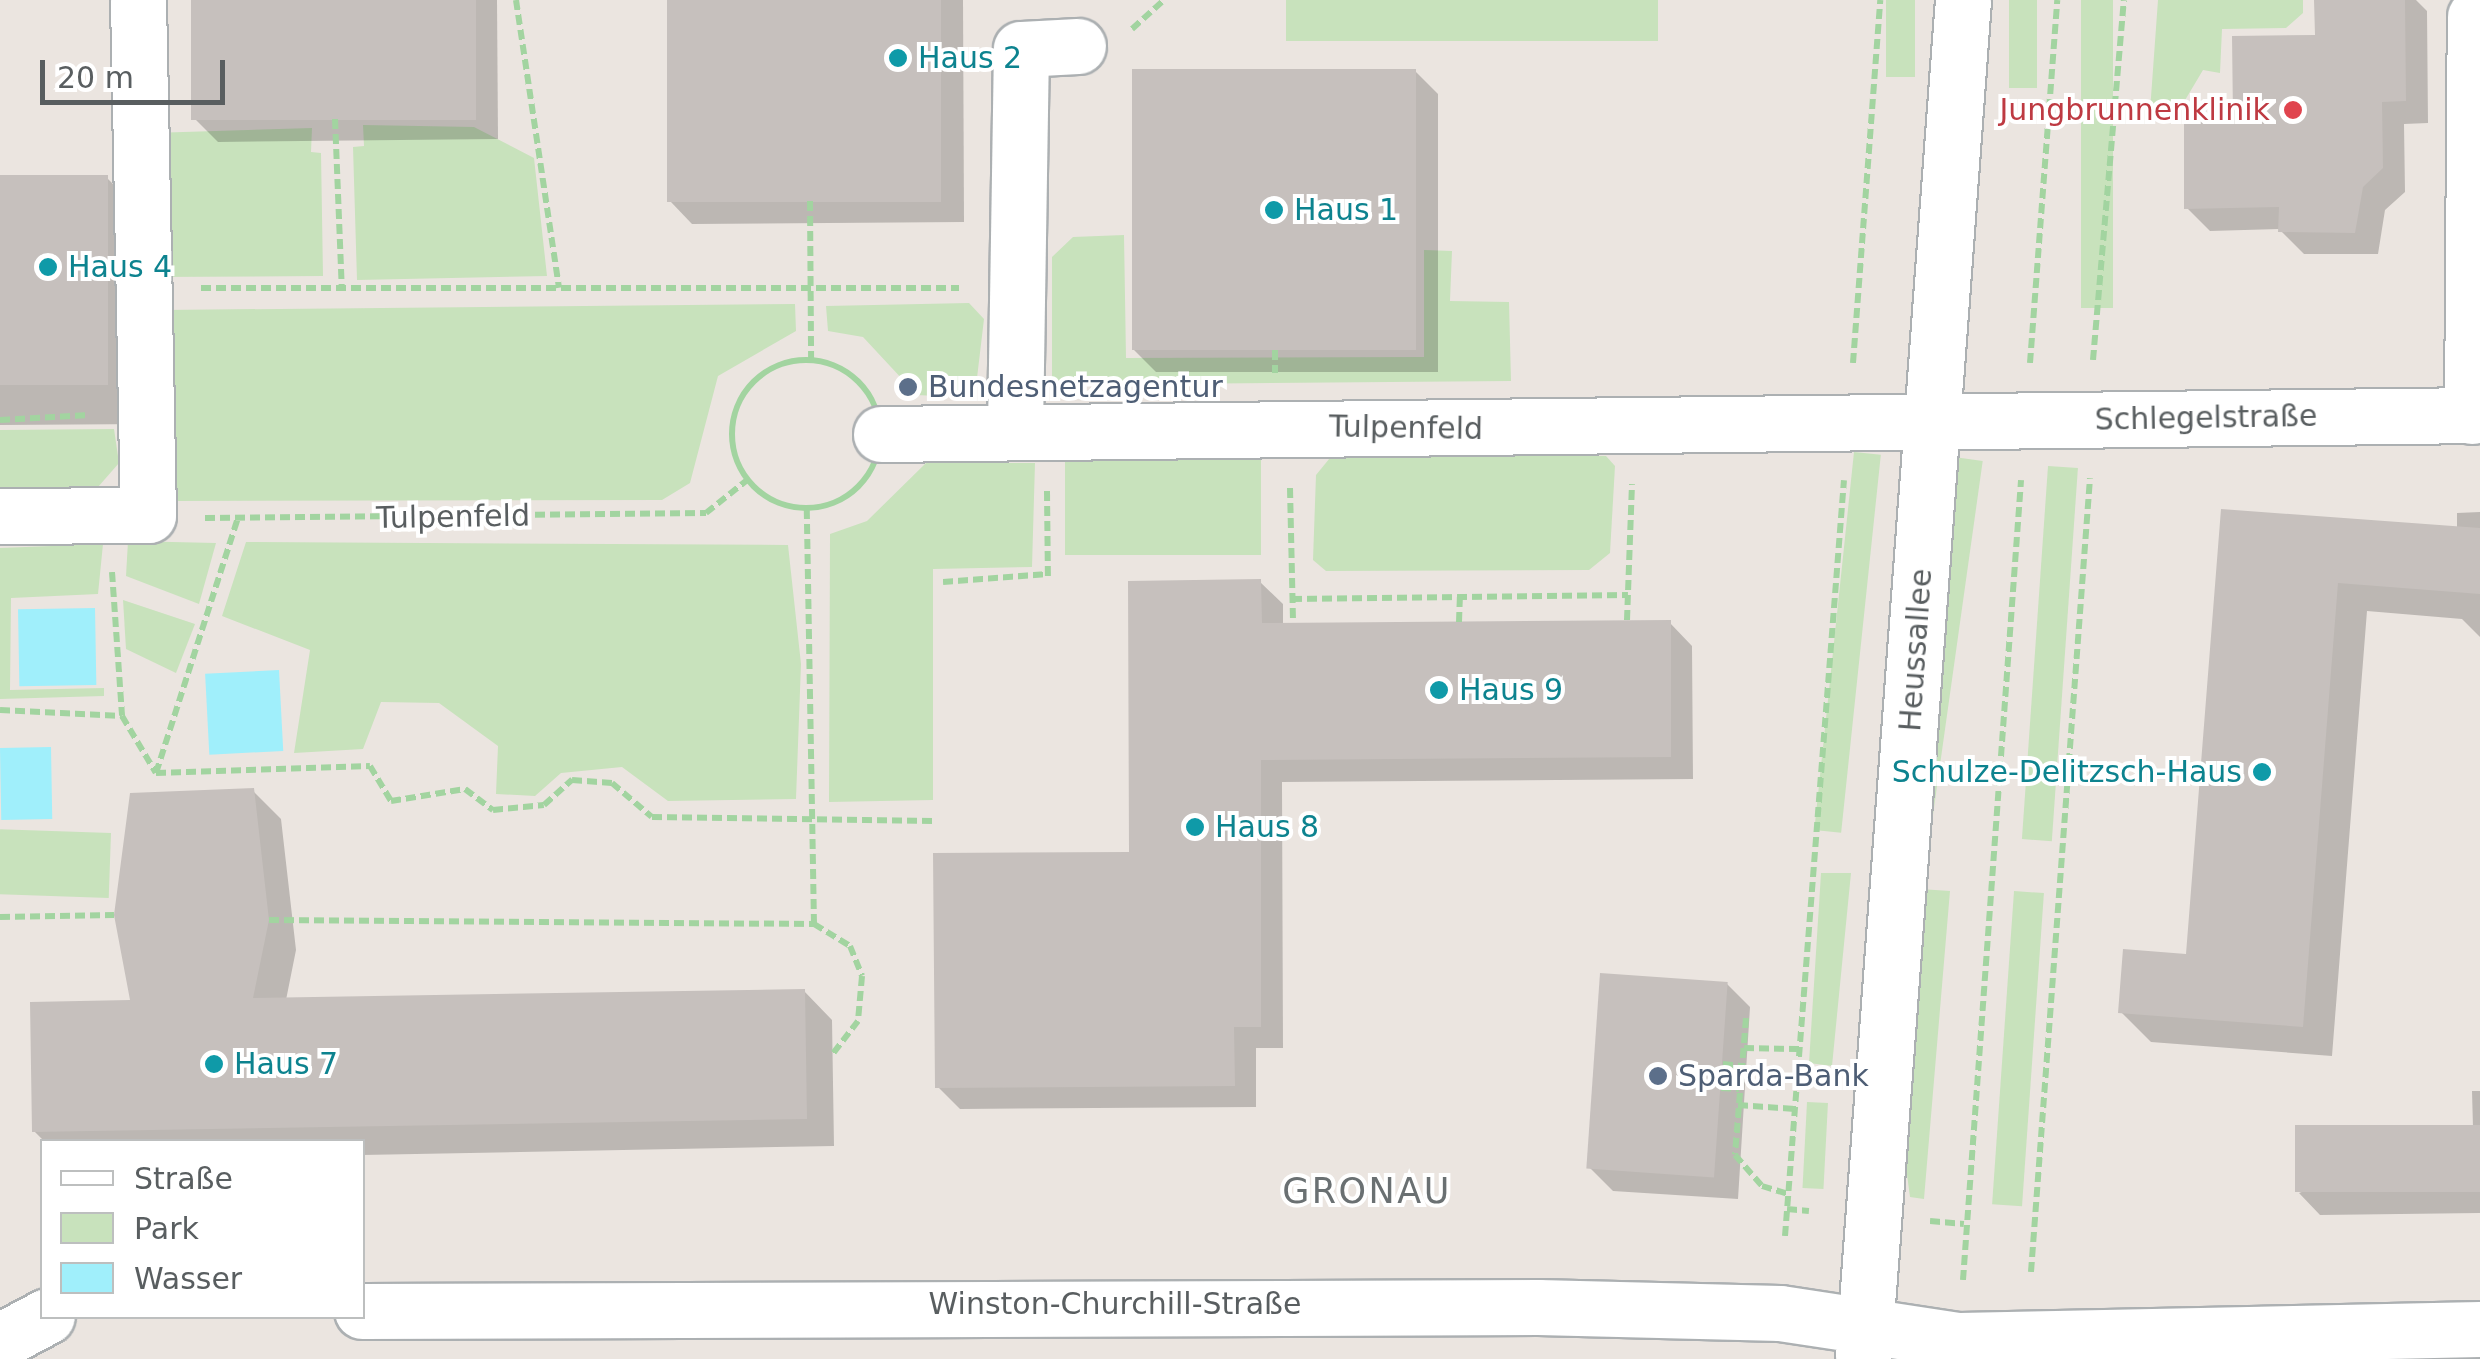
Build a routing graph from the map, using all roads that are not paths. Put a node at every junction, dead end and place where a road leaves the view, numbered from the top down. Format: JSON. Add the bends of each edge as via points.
{"nodes":[{"id":1,"x":138,"y":0,"type":"edge"},
{"id":2,"x":1962,"y":0,"type":"edge"},
{"id":3,"x":2475,"y":17,"type":"dead end"},
{"id":4,"x":1101,"y":41,"type":"road end"},
{"id":5,"x":2476,"y":415,"type":"edge"},
{"id":6,"x":1932,"y":427,"type":"junction"},
{"id":7,"x":1031,"y":429,"type":"junction"},
{"id":8,"x":881,"y":434,"type":"road end"},
{"id":9,"x":0,"y":516,"type":"edge"},
{"id":10,"x":365,"y":1311,"type":"edge"},
{"id":11,"x":40,"y":1319,"type":"edge"},
{"id":12,"x":2480,"y":1329,"type":"edge"},
{"id":13,"x":1864,"y":1341,"type":"edge"},
{"id":14,"x":0,"y":1342,"type":"edge"}],
"edges":[{"from":1,"to":9,"type":"street","via":[[146,412],[129,515]]},
{"from":2,"to":6,"type":"street","name":"Heussallee"},
{"from":3,"to":5,"type":"street"},
{"from":4,"to":7,"type":"street","via":[[1021,49],[1015,288]]},
{"from":5,"to":6,"type":"street","name":"Schlegelstraße"},
{"from":6,"to":7,"type":"street","name":"Tulpenfeld"},
{"from":6,"to":13,"type":"street","name":"Heussallee"},
{"from":7,"to":8,"type":"street","name":"Tulpenfeld"},
{"from":10,"to":13,"type":"street","name":"Winston-Churchill-Straße","via":[[948,1302],[1538,1307]]},
{"from":11,"to":14,"type":"street"},
{"from":12,"to":13,"type":"street","name":"Winston-Churchill-Straße"}]}
